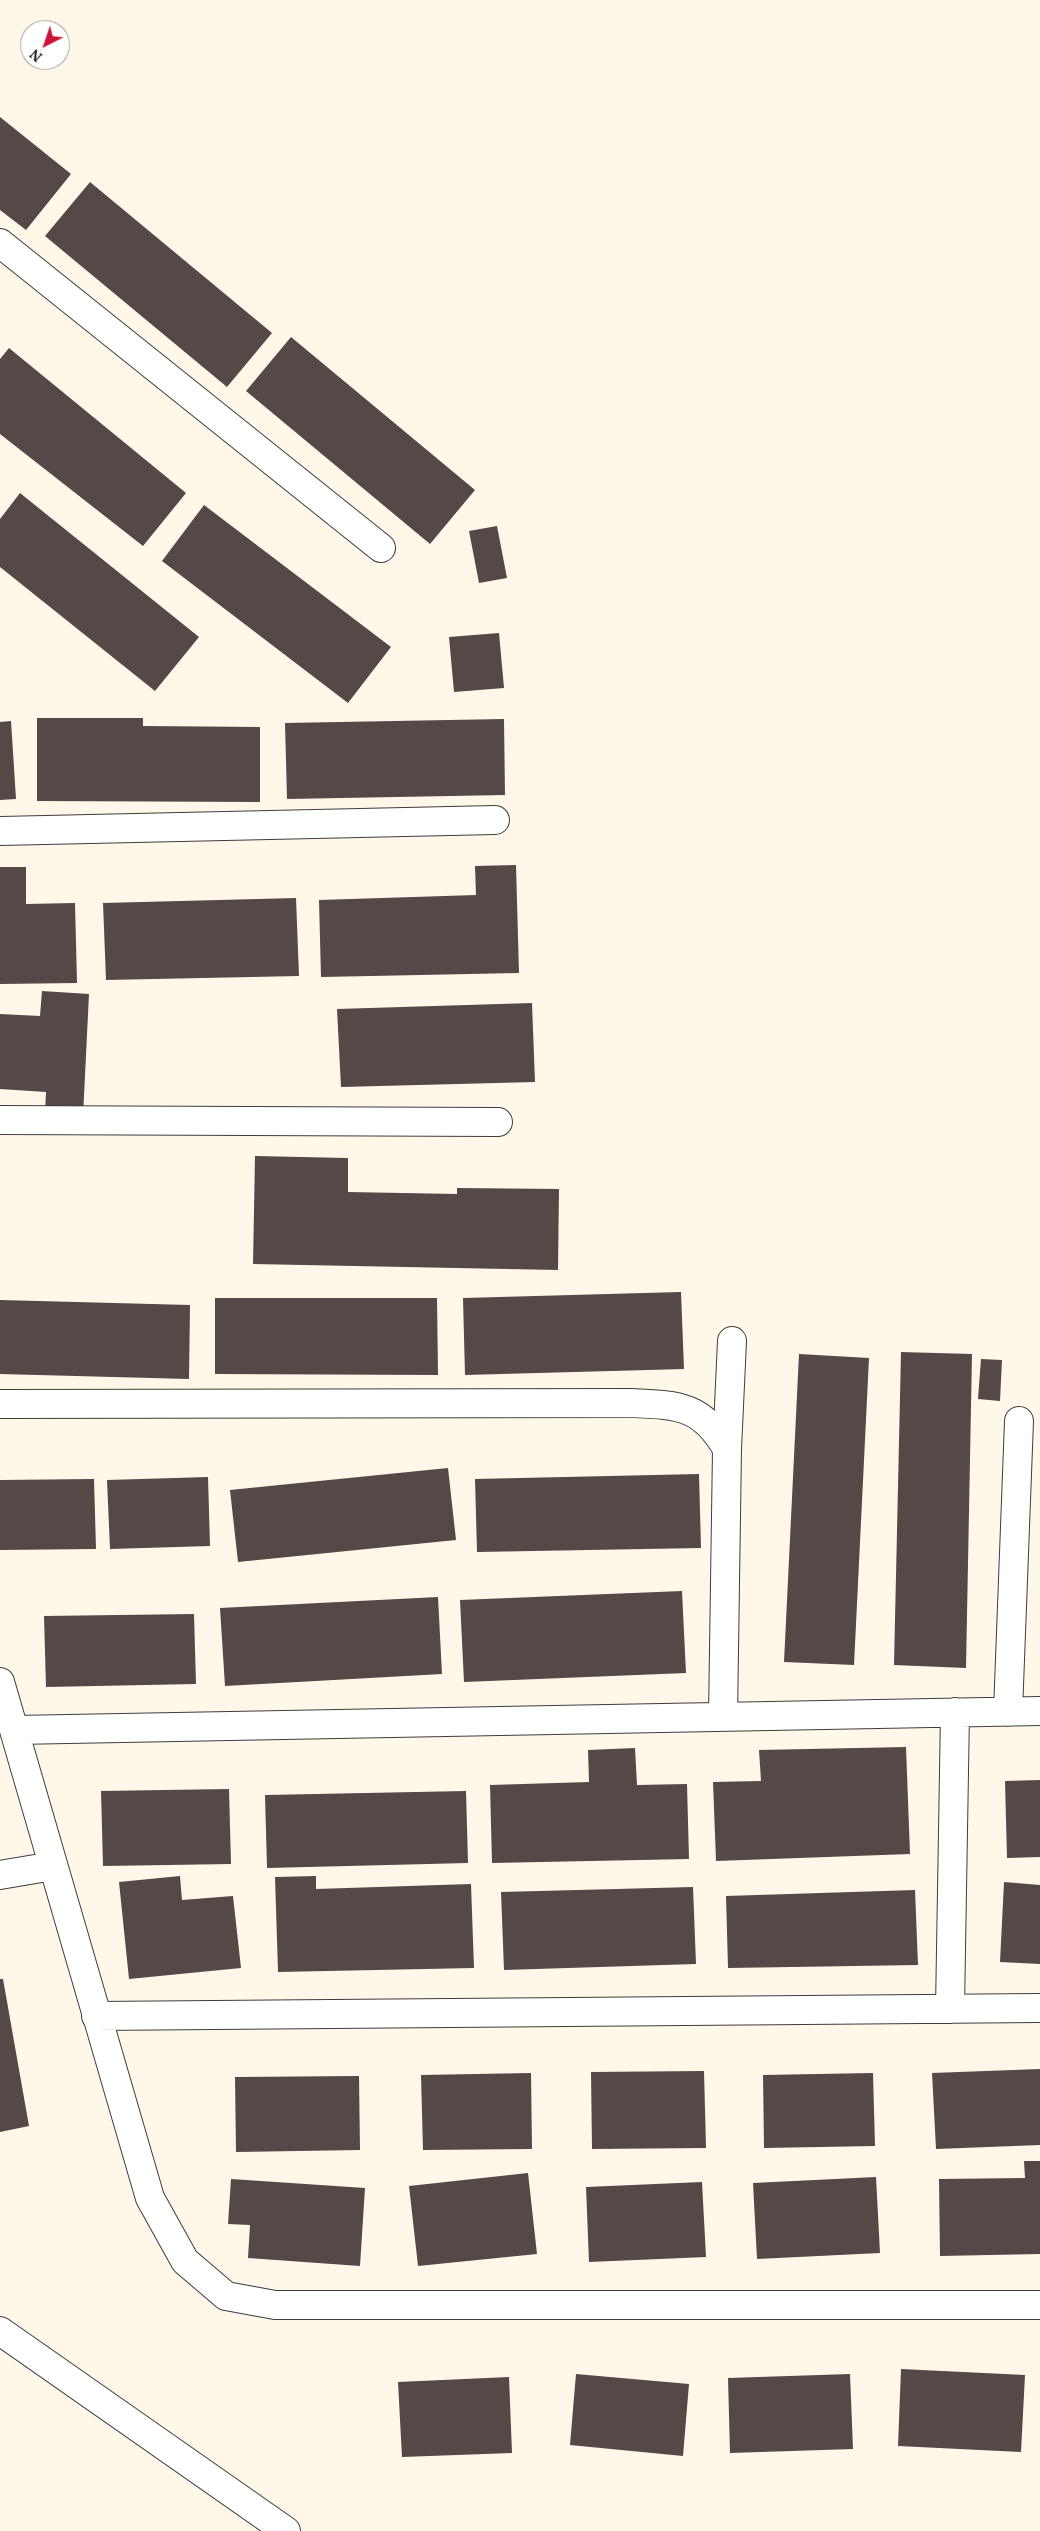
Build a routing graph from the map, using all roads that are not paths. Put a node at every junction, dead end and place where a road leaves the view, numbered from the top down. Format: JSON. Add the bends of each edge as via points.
{"nodes":[{"id":1,"x":0,"y":243,"type":"edge"},
{"id":2,"x":381,"y":548,"type":"dead end"},
{"id":3,"x":495,"y":820,"type":"dead end"},
{"id":4,"x":0,"y":831,"type":"edge"},
{"id":5,"x":0,"y":1120,"type":"edge"},
{"id":6,"x":498,"y":1122,"type":"dead end"},
{"id":7,"x":732,"y":1341,"type":"dead end"},
{"id":8,"x":0,"y":1404,"type":"edge"},
{"id":9,"x":1020,"y":1421,"type":"dead end"},
{"id":10,"x":727,"y":1449,"type":"junction"},
{"id":11,"x":0,"y":1682,"type":"edge"},
{"id":12,"x":1040,"y":1711,"type":"edge"},
{"id":13,"x":955,"y":1712,"type":"junction"},
{"id":14,"x":1008,"y":1712,"type":"junction"},
{"id":15,"x":723,"y":1717,"type":"junction"},
{"id":16,"x":14,"y":1730,"type":"junction"},
{"id":17,"x":53,"y":1866,"type":"junction"},
{"id":18,"x":0,"y":1874,"type":"edge"},
{"id":19,"x":1040,"y":2008,"type":"edge"},
{"id":20,"x":950,"y":2009,"type":"junction"},
{"id":21,"x":96,"y":2016,"type":"junction"},
{"id":22,"x":1040,"y":2305,"type":"edge"},
{"id":23,"x":0,"y":2331,"type":"edge"},
{"id":24,"x":286,"y":2531,"type":"edge"}],
"edges":[{"from":1,"to":2,"type":"street"},
{"from":3,"to":4,"type":"street"},
{"from":5,"to":6,"type":"street"},
{"from":7,"to":10,"type":"street"},
{"from":8,"to":10,"type":"street","via":[[676,1405],[704,1418]]},
{"from":9,"to":14,"type":"street"},
{"from":10,"to":15,"type":"street"},
{"from":11,"to":16,"type":"street"},
{"from":12,"to":14,"type":"street"},
{"from":13,"to":14,"type":"street"},
{"from":13,"to":15,"type":"street"},
{"from":13,"to":20,"type":"street"},
{"from":15,"to":16,"type":"street"},
{"from":16,"to":17,"type":"street"},
{"from":17,"to":18,"type":"street"},
{"from":17,"to":21,"type":"street"},
{"from":19,"to":20,"type":"street"},
{"from":20,"to":21,"type":"street"},
{"from":21,"to":22,"type":"street","via":[[150,2198],[184,2262],[226,2296],[275,2305]]},
{"from":23,"to":24,"type":"street"}]}
